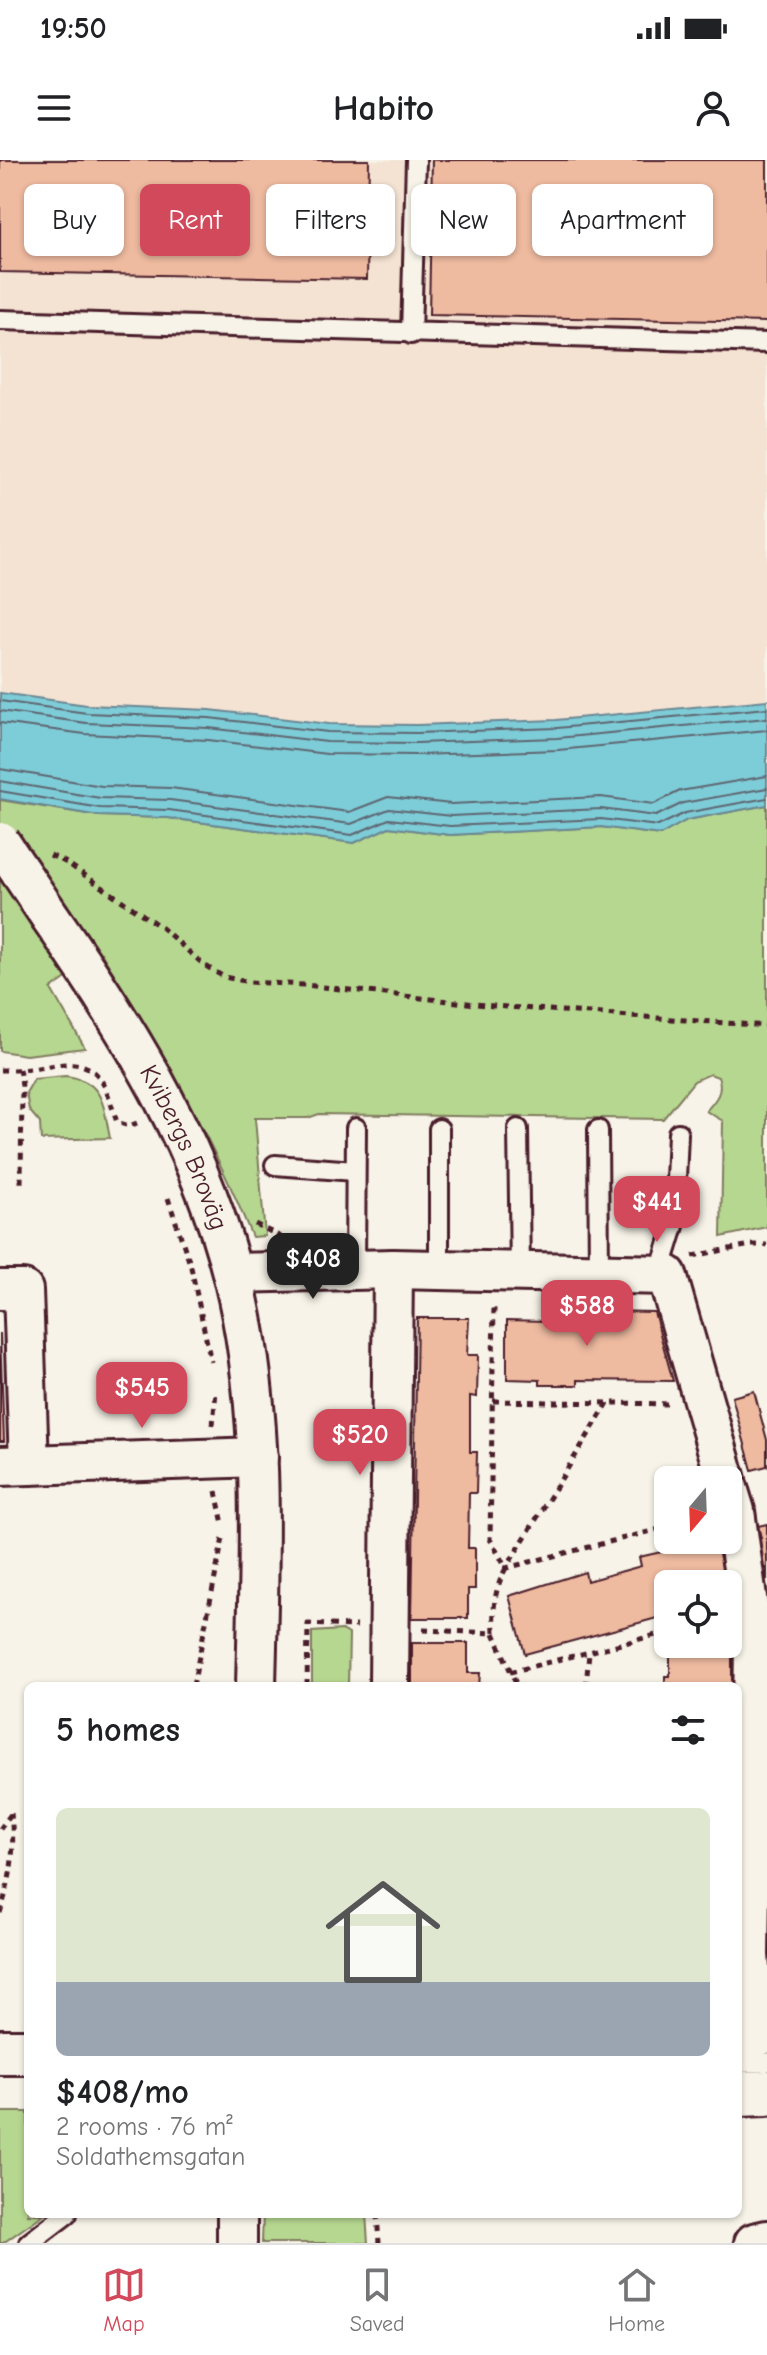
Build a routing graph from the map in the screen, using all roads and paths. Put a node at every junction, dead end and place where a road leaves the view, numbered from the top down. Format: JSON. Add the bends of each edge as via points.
{"nodes":[{"id":1,"x":416,"y":160,"type":"edge"},
{"id":2,"x":0,"y":320,"type":"edge"},
{"id":3,"x":411,"y":334,"type":"junction"},
{"id":4,"x":767,"y":343,"type":"edge"},
{"id":5,"x":0,"y":842,"type":"edge"},
{"id":6,"x":45,"y":852,"type":"dead end"},
{"id":7,"x":767,"y":1026,"type":"edge"},
{"id":8,"x":19,"y":1069,"type":"junction"},
{"id":9,"x":0,"y":1070,"type":"edge"},
{"id":10,"x":136,"y":1109,"type":"dead end"},
{"id":11,"x":356,"y":1128,"type":"dead end"},
{"id":12,"x":439,"y":1129,"type":"dead end"},
{"id":13,"x":518,"y":1129,"type":"dead end"},
{"id":14,"x":598,"y":1130,"type":"dead end"},
{"id":15,"x":678,"y":1133,"type":"dead end"},
{"id":16,"x":275,"y":1165,"type":"dead end"},
{"id":17,"x":355,"y":1171,"type":"junction"},
{"id":18,"x":21,"y":1185,"type":"dead end"},
{"id":19,"x":165,"y":1190,"type":"dead end"},
{"id":20,"x":251,"y":1222,"type":"dead end"},
{"id":21,"x":286,"y":1240,"type":"dead end"},
{"id":22,"x":767,"y":1245,"type":"edge"},
{"id":23,"x":663,"y":1264,"type":"junction"},
{"id":24,"x":355,"y":1269,"type":"junction"},
{"id":25,"x":393,"y":1269,"type":"junction"},
{"id":26,"x":439,"y":1270,"type":"junction"},
{"id":27,"x":232,"y":1273,"type":"junction"},
{"id":28,"x":599,"y":1274,"type":"junction"},
{"id":29,"x":507,"y":1284,"type":"junction"},
{"id":30,"x":0,"y":1290,"type":"edge"},
{"id":31,"x":214,"y":1374,"type":"dead end"},
{"id":32,"x":216,"y":1385,"type":"dead end"},
{"id":33,"x":493,"y":1401,"type":"junction"},
{"id":34,"x":608,"y":1403,"type":"junction"},
{"id":35,"x":704,"y":1404,"type":"junction"},
{"id":36,"x":258,"y":1457,"type":"junction"},
{"id":37,"x":215,"y":1459,"type":"junction"},
{"id":38,"x":14,"y":1465,"type":"edge"},
{"id":39,"x":722,"y":1466,"type":"edge"},
{"id":40,"x":654,"y":1531,"type":"edge"},
{"id":41,"x":741,"y":1554,"type":"edge"},
{"id":42,"x":506,"y":1568,"type":"junction"},
{"id":43,"x":390,"y":1628,"type":"junction"},
{"id":44,"x":494,"y":1633,"type":"junction"},
{"id":45,"x":654,"y":1636,"type":"edge"},
{"id":46,"x":589,"y":1653,"type":"junction"},
{"id":47,"x":510,"y":1672,"type":"junction"},
{"id":48,"x":194,"y":1682,"type":"edge"},
{"id":49,"x":256,"y":1682,"type":"edge"},
{"id":50,"x":307,"y":1682,"type":"edge"},
{"id":51,"x":389,"y":1682,"type":"edge"},
{"id":52,"x":515,"y":1682,"type":"edge"},
{"id":53,"x":586,"y":1682,"type":"edge"},
{"id":54,"x":760,"y":1742,"type":"edge"},
{"id":55,"x":0,"y":1829,"type":"edge"},
{"id":56,"x":0,"y":1913,"type":"edge"},
{"id":57,"x":743,"y":1955,"type":"edge"},
{"id":58,"x":755,"y":2037,"type":"edge"},
{"id":59,"x":0,"y":2052,"type":"edge"},
{"id":60,"x":24,"y":2052,"type":"edge"},
{"id":61,"x":742,"y":2057,"type":"edge"},
{"id":62,"x":767,"y":2093,"type":"edge"},
{"id":63,"x":742,"y":2094,"type":"edge"},
{"id":64,"x":62,"y":2218,"type":"edge"},
{"id":65,"x":237,"y":2218,"type":"edge"},
{"id":66,"x":377,"y":2218,"type":"edge"},
{"id":67,"x":767,"y":2240,"type":"edge"},
{"id":68,"x":29,"y":2243,"type":"edge"},
{"id":69,"x":237,"y":2243,"type":"edge"},
{"id":70,"x":379,"y":2243,"type":"edge"},
{"id":71,"x":754,"y":2243,"type":"edge"}],
"edges":[{"from":1,"to":3,"type":"lane"},
{"from":2,"to":3,"type":"lane"},
{"from":3,"to":4,"type":"lane"},
{"from":5,"to":27,"type":"street","name":"Kvibergs Broväg","bridge":true,"via":[[135,1044],[178,1125]]},
{"from":6,"to":7,"type":"path","via":[[162,928],[224,977],[494,1006]]},
{"from":8,"to":9,"type":"path"},
{"from":8,"to":10,"type":"path","via":[[70,1062],[85,1066],[99,1076],[117,1122],[129,1126],[142,1121]]},
{"from":8,"to":18,"type":"path"},
{"from":11,"to":17,"type":"lane"},
{"from":12,"to":26,"type":"lane"},
{"from":13,"to":29,"type":"lane"},
{"from":14,"to":28,"type":"lane"},
{"from":15,"to":23,"type":"lane","via":[[674,1226]]},
{"from":16,"to":17,"type":"lane"},
{"from":17,"to":24,"type":"lane"},
{"from":19,"to":31,"type":"path","via":[[191,1267]]},
{"from":20,"to":21,"type":"path"},
{"from":22,"to":23,"type":"path","via":[[715,1250]]},
{"from":23,"to":28,"type":"street"},
{"from":23,"to":35,"type":"street"},
{"from":24,"to":25,"type":"street"},
{"from":24,"to":27,"type":"street"},
{"from":25,"to":26,"type":"street"},
{"from":25,"to":43,"type":"street"},
{"from":26,"to":29,"type":"street"},
{"from":27,"to":36,"type":"street","name":"Kvibergs Broväg","via":[[250,1371]]},
{"from":28,"to":29,"type":"street"},
{"from":29,"to":33,"type":"path"},
{"from":30,"to":38,"type":"street","via":[[23,1290]]},
{"from":32,"to":37,"type":"path"},
{"from":33,"to":34,"type":"path"},
{"from":33,"to":42,"type":"path","via":[[490,1539]]},
{"from":34,"to":35,"type":"path"},
{"from":34,"to":42,"type":"path"},
{"from":35,"to":39,"type":"street"},
{"from":36,"to":37,"type":"street"},
{"from":36,"to":49,"type":"street","name":"Kvibergs Broväg"},
{"from":37,"to":38,"type":"street"},
{"from":37,"to":48,"type":"path","via":[[224,1531]]},
{"from":40,"to":42,"type":"path"},
{"from":41,"to":54,"type":"street"},
{"from":42,"to":44,"type":"path","via":[[493,1604]]},
{"from":43,"to":44,"type":"path"},
{"from":43,"to":50,"type":"path","via":[[308,1624]]},
{"from":43,"to":51,"type":"street"},
{"from":44,"to":47,"type":"path"},
{"from":45,"to":46,"type":"path"},
{"from":46,"to":47,"type":"path"},
{"from":46,"to":53,"type":"path"},
{"from":47,"to":52,"type":"path"},
{"from":54,"to":57,"type":"street"},
{"from":55,"to":56,"type":"path","via":[[11,1813],[15,1850]]},
{"from":57,"to":58,"type":"street"},
{"from":58,"to":61,"type":"lane"},
{"from":59,"to":60,"type":"street"},
{"from":62,"to":63,"type":"street"},
{"from":64,"to":68,"type":"lane"},
{"from":65,"to":69,"type":"street"},
{"from":66,"to":70,"type":"path"},
{"from":67,"to":71,"type":"street"}]}
